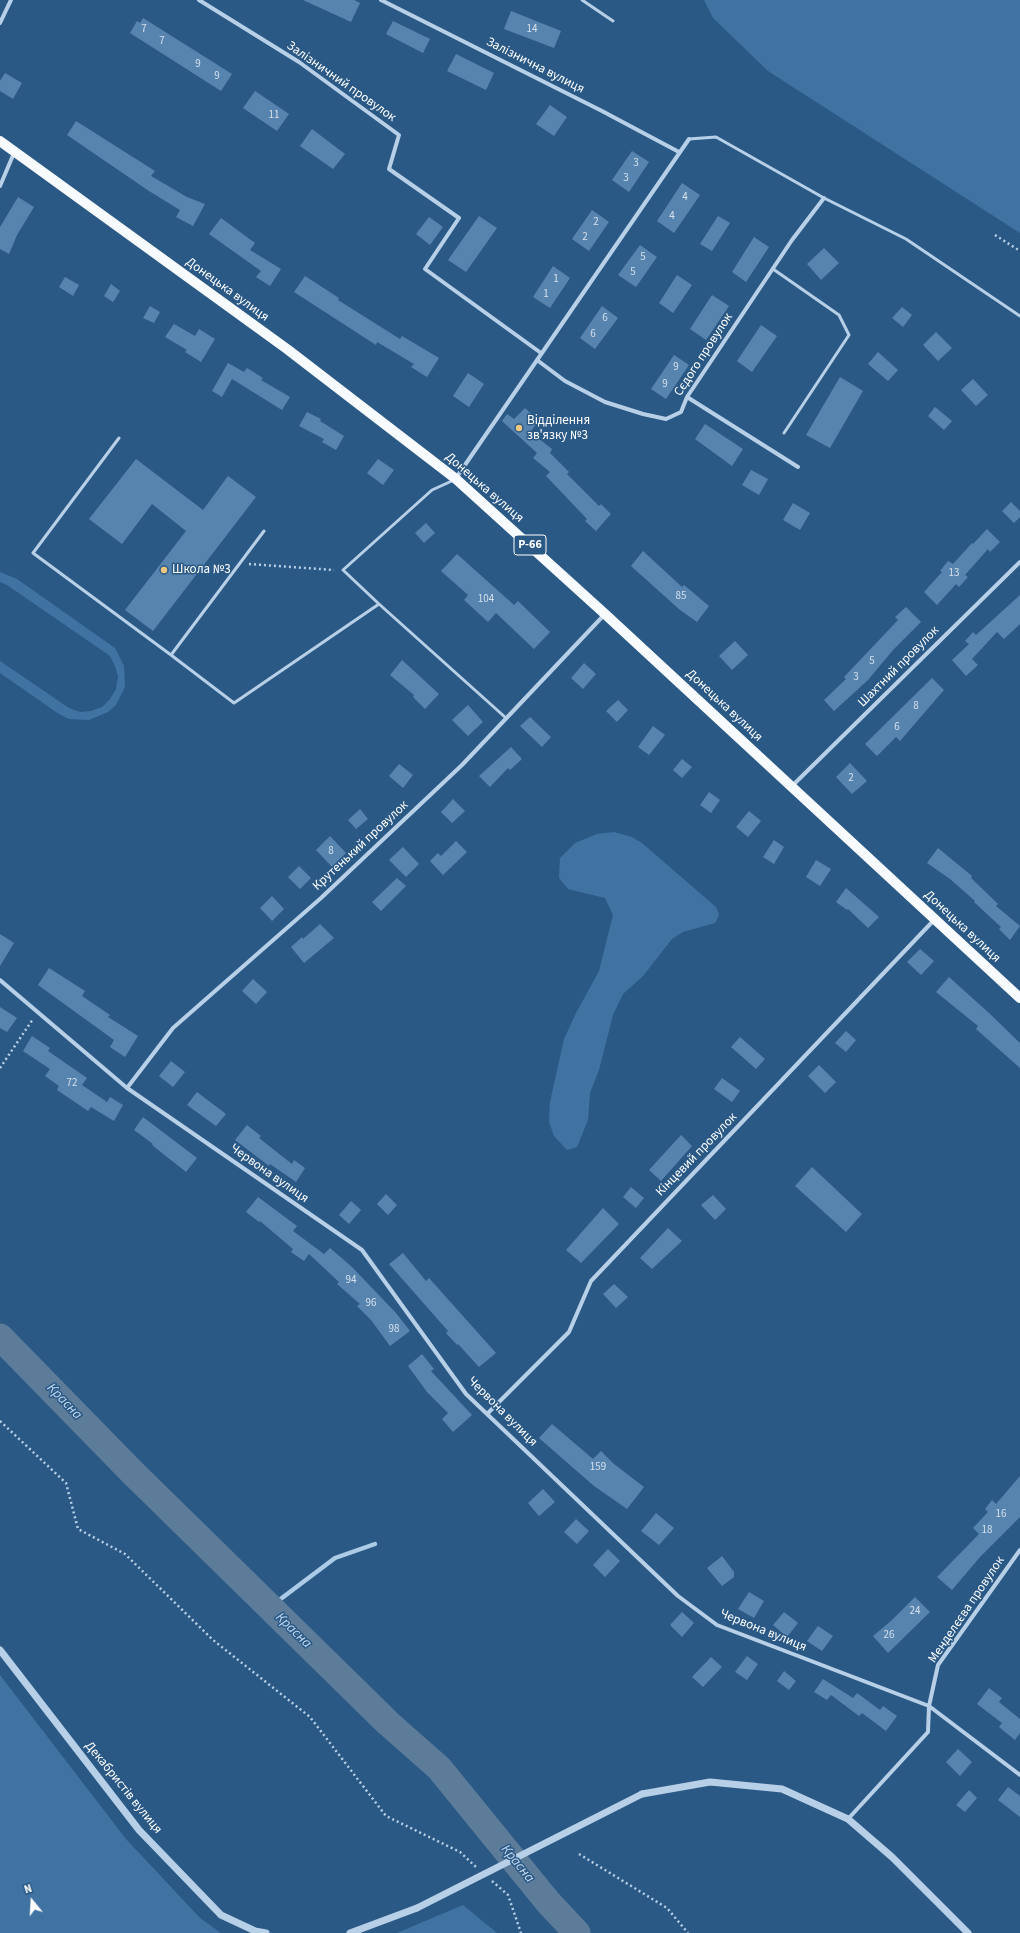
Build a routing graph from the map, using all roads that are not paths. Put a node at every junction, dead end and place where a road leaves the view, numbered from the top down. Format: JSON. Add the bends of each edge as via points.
{"nodes":[{"id":1,"x":12,"y":0,"type":"edge"},
{"id":2,"x":200,"y":0,"type":"edge"},
{"id":3,"x":381,"y":0,"type":"edge"},
{"id":4,"x":582,"y":0,"type":"edge"},
{"id":5,"x":613,"y":21,"type":"dead end"},
{"id":6,"x":0,"y":23,"type":"edge"},
{"id":7,"x":689,"y":138,"type":"joint"},
{"id":8,"x":0,"y":141,"type":"edge"},
{"id":9,"x":15,"y":152,"type":"junction"},
{"id":10,"x":679,"y":152,"type":"junction"},
{"id":11,"x":0,"y":186,"type":"edge"},
{"id":12,"x":824,"y":198,"type":"junction"},
{"id":13,"x":773,"y":270,"type":"junction"},
{"id":14,"x":1020,"y":316,"type":"edge"},
{"id":15,"x":541,"y":353,"type":"junction"},
{"id":16,"x":537,"y":360,"type":"junction"},
{"id":17,"x":687,"y":397,"type":"junction"},
{"id":18,"x":784,"y":433,"type":"dead end"},
{"id":19,"x":119,"y":438,"type":"dead end"},
{"id":20,"x":798,"y":467,"type":"dead end"},
{"id":21,"x":456,"y":479,"type":"junction"},
{"id":22,"x":264,"y":531,"type":"dead end"},
{"id":23,"x":1020,"y":562,"type":"edge"},
{"id":24,"x":379,"y":604,"type":"junction"},
{"id":25,"x":605,"y":614,"type":"junction"},
{"id":26,"x":170,"y":655,"type":"junction"},
{"id":27,"x":506,"y":718,"type":"junction"},
{"id":28,"x":792,"y":787,"type":"junction"},
{"id":29,"x":935,"y":920,"type":"junction"},
{"id":30,"x":0,"y":980,"type":"edge"},
{"id":31,"x":1020,"y":998,"type":"edge"},
{"id":32,"x":127,"y":1088,"type":"junction"},
{"id":33,"x":488,"y":1413,"type":"junction"},
{"id":34,"x":1020,"y":1550,"type":"edge"},
{"id":35,"x":0,"y":1650,"type":"edge"},
{"id":36,"x":928,"y":1706,"type":"junction"},
{"id":37,"x":1020,"y":1775,"type":"edge"},
{"id":38,"x":848,"y":1819,"type":"junction"},
{"id":39,"x":266,"y":1933,"type":"edge"},
{"id":40,"x":350,"y":1933,"type":"edge"},
{"id":41,"x":968,"y":1933,"type":"edge"}],
"edges":[{"from":1,"to":6,"type":"street"},
{"from":2,"to":15,"type":"street","name":"Залізничний провулок","via":[[299,62],[399,135],[389,169],[459,218],[424,269]]},
{"from":3,"to":10,"type":"street","name":"Залізнична вулиця"},
{"from":4,"to":5,"type":"lane"},
{"from":7,"to":10,"type":"street"},
{"from":7,"to":12,"type":"lane","via":[[716,137]]},
{"from":8,"to":9,"type":"main road","name":"Донецька вулиця","number":"Р-66"},
{"from":9,"to":11,"type":"street"},
{"from":9,"to":21,"type":"main road","name":"Донецька вулиця","number":"Р-66","via":[[287,349]]},
{"from":10,"to":15,"type":"street"},
{"from":12,"to":13,"type":"street","name":"Сєдого провулок"},
{"from":12,"to":14,"type":"lane","via":[[906,238]]},
{"from":13,"to":17,"type":"street","name":"Сєдого провулок"},
{"from":13,"to":18,"type":"lane","via":[[839,315],[850,335]]},
{"from":15,"to":16,"type":"street"},
{"from":16,"to":17,"type":"street","name":"Сєдого провулок","via":[[565,382],[599,399],[643,414],[666,418],[681,412]]},
{"from":16,"to":21,"type":"street"},
{"from":17,"to":20,"type":"street"},
{"from":19,"to":26,"type":"lane","via":[[33,553]]},
{"from":21,"to":24,"type":"lane","via":[[432,490],[343,570]]},
{"from":21,"to":25,"type":"main road","name":"Донецька вулиця","number":"Р-66"},
{"from":22,"to":26,"type":"lane"},
{"from":23,"to":28,"type":"street","name":"Шахтний провулок"},
{"from":24,"to":26,"type":"lane","via":[[234,703]]},
{"from":24,"to":27,"type":"lane"},
{"from":25,"to":27,"type":"street","name":"Крутенький провулок"},
{"from":25,"to":28,"type":"main road","name":"Донецька вулиця","number":"Р-66"},
{"from":27,"to":32,"type":"street","name":"Крутенький провулок","via":[[462,765],[321,898],[174,1028]]},
{"from":28,"to":29,"type":"main road","name":"Донецька вулиця","number":"Р-66"},
{"from":29,"to":31,"type":"main road","name":"Донецька вулиця","number":"Р-66"},
{"from":29,"to":33,"type":"street","name":"Кінцевий провулок","via":[[590,1281],[569,1332]]},
{"from":30,"to":32,"type":"street","name":"Червона вулиця"},
{"from":32,"to":33,"type":"street","name":"Червона вулиця","via":[[362,1250],[466,1394]]},
{"from":33,"to":36,"type":"street","name":"Червона вулиця","via":[[678,1596],[717,1625]]},
{"from":34,"to":36,"type":"street","name":"Менделєєва провулок","via":[[938,1665]]},
{"from":35,"to":39,"type":"street","name":"Декабристів вулиця","via":[[138,1830],[221,1915],[255,1931]]},
{"from":36,"to":37,"type":"street","name":"Червона вулиця"},
{"from":36,"to":38,"type":"street","name":"Менделєєва провулок","via":[[928,1732]]},
{"from":38,"to":40,"type":"street","bridge":true,"via":[[782,1789],[710,1782],[642,1794],[417,1908]]},
{"from":38,"to":41,"type":"street","via":[[892,1857]]}]}
